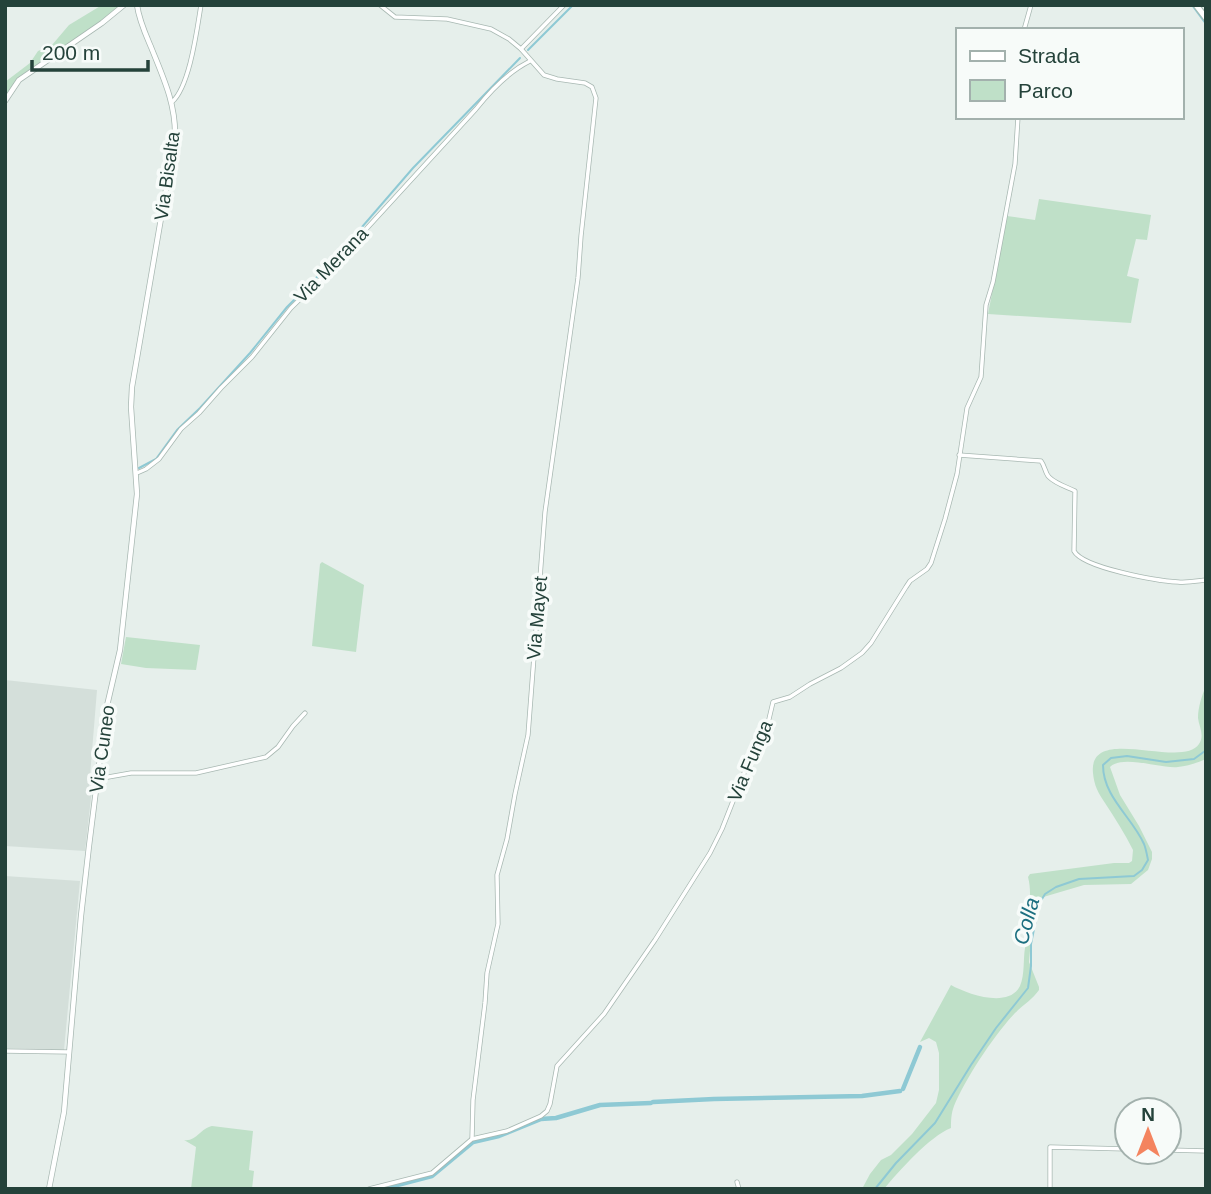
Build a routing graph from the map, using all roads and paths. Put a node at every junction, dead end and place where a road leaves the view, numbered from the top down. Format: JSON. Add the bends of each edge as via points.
{"nodes":[{"id":1,"x":124,"y":5,"type":"edge"},
{"id":2,"x":137,"y":5,"type":"edge"},
{"id":3,"x":201,"y":5,"type":"edge"},
{"id":4,"x":380,"y":5,"type":"edge"},
{"id":5,"x":564,"y":5,"type":"edge"},
{"id":6,"x":1031,"y":5,"type":"edge"},
{"id":7,"x":1196,"y":5,"type":"edge"},
{"id":8,"x":1206,"y":18,"type":"edge"},
{"id":9,"x":1025,"y":28,"type":"edge"},
{"id":10,"x":521,"y":49,"type":"junction"},
{"id":11,"x":530,"y":61,"type":"junction"},
{"id":12,"x":5,"y":101,"type":"edge"},
{"id":13,"x":172,"y":102,"type":"junction"},
{"id":14,"x":1018,"y":119,"type":"edge"},
{"id":15,"x":145,"y":310,"type":"joint"},
{"id":16,"x":960,"y":455,"type":"junction"},
{"id":17,"x":137,"y":473,"type":"junction"},
{"id":18,"x":1206,"y":580,"type":"edge"},
{"id":19,"x":305,"y":713,"type":"dead end"},
{"id":20,"x":97,"y":779,"type":"junction"},
{"id":21,"x":5,"y":1051,"type":"edge"},
{"id":22,"x":69,"y":1052,"type":"junction"},
{"id":23,"x":471,"y":1139,"type":"junction"},
{"id":24,"x":1113,"y":1149,"type":"edge"},
{"id":25,"x":1183,"y":1150,"type":"edge"},
{"id":26,"x":1206,"y":1151,"type":"edge"},
{"id":27,"x":737,"y":1182,"type":"dead end"},
{"id":28,"x":49,"y":1189,"type":"edge"},
{"id":29,"x":369,"y":1189,"type":"edge"},
{"id":30,"x":739,"y":1189,"type":"edge"},
{"id":31,"x":1050,"y":1189,"type":"edge"}],
"edges":[{"from":1,"to":12,"type":"street","via":[[19,80]]},
{"from":2,"to":13,"type":"street","name":"Via Bisalta"},
{"from":3,"to":13,"type":"street","via":[[190,65]]},
{"from":4,"to":10,"type":"street","via":[[395,18],[447,19],[481,26]]},
{"from":5,"to":10,"type":"street"},
{"from":6,"to":9,"type":"street"},
{"from":7,"to":8,"type":"main road"},
{"from":10,"to":11,"type":"street"},
{"from":11,"to":17,"type":"street","name":"Via Merana","via":[[490,91],[339,261],[291,307],[253,357],[181,429],[159,459]]},
{"from":11,"to":23,"type":"street","name":"Via Mayet","via":[[544,75],[585,83],[596,94],[578,278],[545,512],[528,735],[497,875],[498,924],[487,972]]},
{"from":13,"to":15,"type":"street","name":"Via Bisalta","via":[[175,137]]},
{"from":14,"to":16,"type":"street","name":"Via Funga","via":[[1014,164],[986,305],[981,377],[967,408]]},
{"from":15,"to":17,"type":"street","name":"Via Cuneo","via":[[131,407]]},
{"from":16,"to":18,"type":"street","via":[[1041,461],[1050,478],[1076,491],[1074,551],[1084,560],[1181,583]]},
{"from":16,"to":23,"type":"street","name":"Via Funga","via":[[929,567],[910,581],[862,653],[790,697],[773,702],[765,736],[748,763],[709,853],[604,1014],[557,1066],[547,1111],[507,1130]]},
{"from":17,"to":20,"type":"street","name":"Via Cuneo","via":[[121,639]]},
{"from":19,"to":20,"type":"street","via":[[266,757],[196,773],[131,773]]},
{"from":20,"to":22,"type":"street","name":"Via Cuneo"},
{"from":21,"to":22,"type":"street"},
{"from":22,"to":28,"type":"street","name":"Via Cuneo","via":[[64,1112]]},
{"from":23,"to":29,"type":"street","name":"Via Funga","via":[[432,1173]]},
{"from":24,"to":31,"type":"street","via":[[1050,1147]]},
{"from":25,"to":26,"type":"street"},
{"from":27,"to":30,"type":"street"}]}
